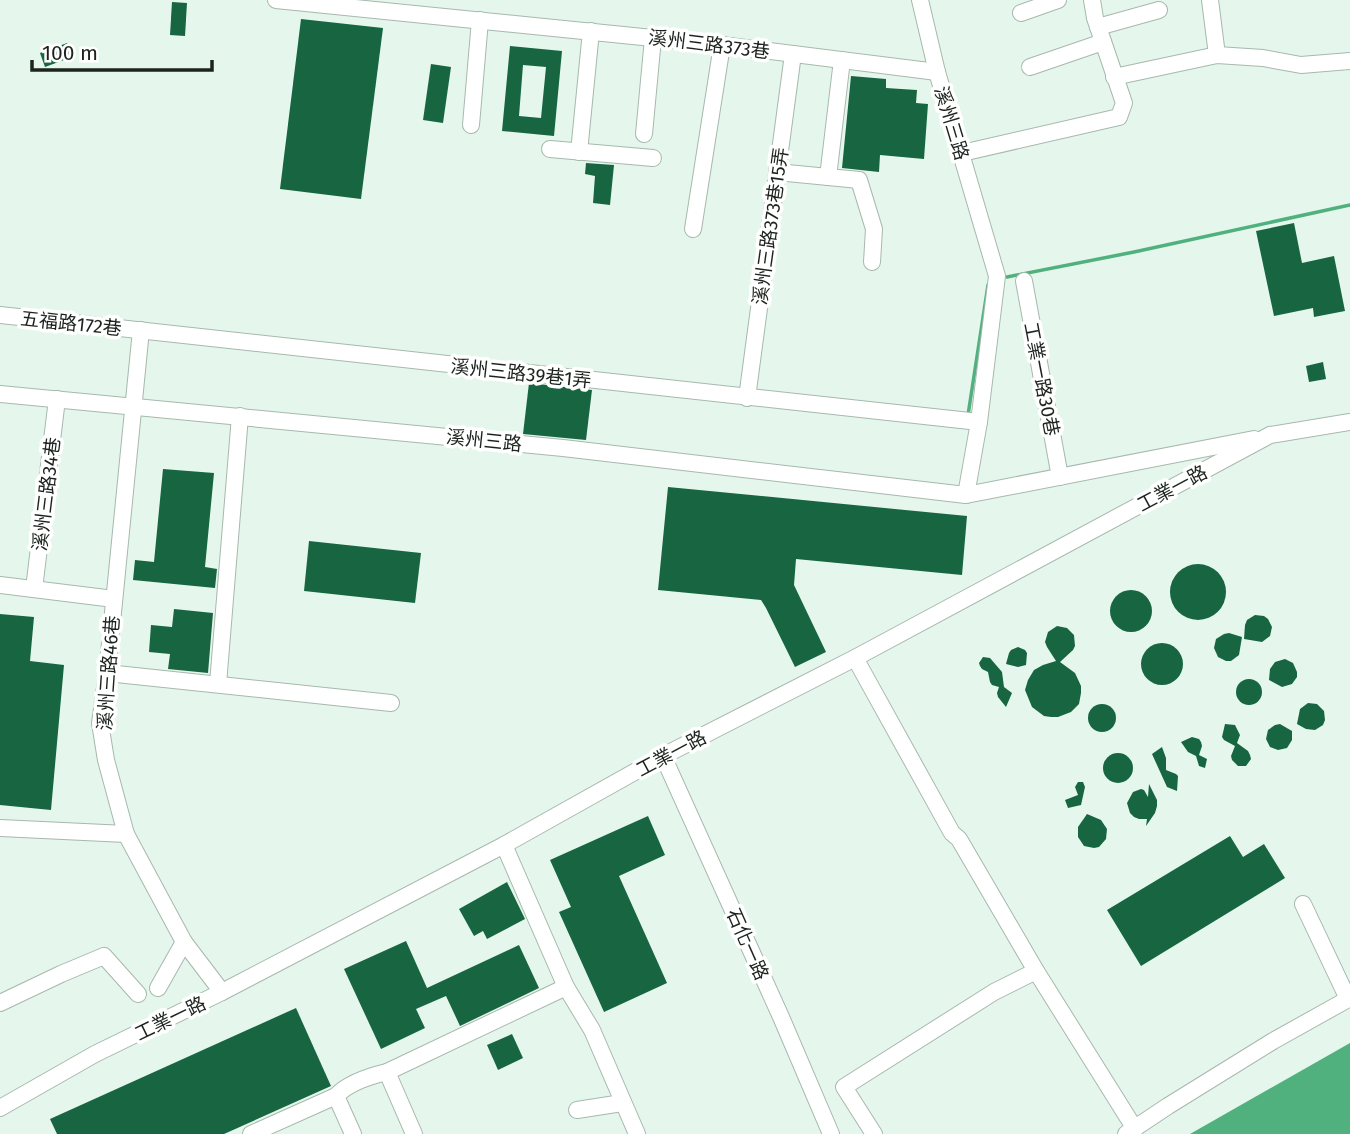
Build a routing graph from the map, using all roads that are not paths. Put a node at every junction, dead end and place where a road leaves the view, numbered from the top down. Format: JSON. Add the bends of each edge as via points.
{"nodes":[{"id":1,"x":276,"y":0,"type":"edge"},
{"id":2,"x":920,"y":0,"type":"edge"},
{"id":3,"x":1058,"y":0,"type":"edge"},
{"id":4,"x":1092,"y":0,"type":"edge"},
{"id":5,"x":1210,"y":0,"type":"edge"},
{"id":6,"x":1159,"y":10,"type":"dead end"},
{"id":7,"x":1021,"y":13,"type":"dead end"},
{"id":8,"x":480,"y":20,"type":"junction"},
{"id":9,"x":592,"y":31,"type":"junction"},
{"id":10,"x":1100,"y":34,"type":"junction"},
{"id":11,"x":653,"y":38,"type":"junction"},
{"id":12,"x":722,"y":45,"type":"junction"},
{"id":13,"x":793,"y":54,"type":"junction"},
{"id":14,"x":1217,"y":55,"type":"junction"},
{"id":15,"x":842,"y":60,"type":"junction"},
{"id":16,"x":1350,"y":61,"type":"edge"},
{"id":17,"x":1030,"y":67,"type":"dead end"},
{"id":18,"x":937,"y":72,"type":"junction"},
{"id":19,"x":1114,"y":78,"type":"junction"},
{"id":20,"x":471,"y":125,"type":"dead end"},
{"id":21,"x":644,"y":134,"type":"dead end"},
{"id":22,"x":550,"y":149,"type":"dead end"},
{"id":23,"x":579,"y":152,"type":"junction"},
{"id":24,"x":962,"y":153,"type":"junction"},
{"id":25,"x":653,"y":158,"type":"dead end"},
{"id":26,"x":777,"y":172,"type":"junction"},
{"id":27,"x":828,"y":177,"type":"junction"},
{"id":28,"x":693,"y":229,"type":"dead end"},
{"id":29,"x":872,"y":262,"type":"dead end"},
{"id":30,"x":1024,"y":281,"type":"dead end"},
{"id":31,"x":0,"y":315,"type":"edge"},
{"id":32,"x":141,"y":330,"type":"junction"},
{"id":33,"x":0,"y":394,"type":"edge"},
{"id":34,"x":747,"y":398,"type":"junction"},
{"id":35,"x":57,"y":400,"type":"junction"},
{"id":36,"x":134,"y":407,"type":"junction"},
{"id":37,"x":240,"y":416,"type":"junction"},
{"id":38,"x":979,"y":422,"type":"junction"},
{"id":39,"x":1350,"y":422,"type":"edge"},
{"id":40,"x":1270,"y":435,"type":"junction"},
{"id":41,"x":1060,"y":477,"type":"junction"},
{"id":42,"x":967,"y":495,"type":"junction"},
{"id":43,"x":0,"y":585,"type":"edge"},
{"id":44,"x":34,"y":589,"type":"junction"},
{"id":45,"x":114,"y":599,"type":"junction"},
{"id":46,"x":855,"y":658,"type":"junction"},
{"id":47,"x":107,"y":673,"type":"junction"},
{"id":48,"x":218,"y":684,"type":"junction"},
{"id":49,"x":391,"y":703,"type":"dead end"},
{"id":50,"x":663,"y":756,"type":"junction"},
{"id":51,"x":0,"y":828,"type":"edge"},
{"id":52,"x":125,"y":834,"type":"junction"},
{"id":53,"x":504,"y":845,"type":"junction"},
{"id":54,"x":1303,"y":904,"type":"dead end"},
{"id":55,"x":184,"y":942,"type":"junction"},
{"id":56,"x":1036,"y":971,"type":"junction"},
{"id":57,"x":566,"y":987,"type":"junction"},
{"id":58,"x":158,"y":988,"type":"dead end"},
{"id":59,"x":222,"y":992,"type":"junction"},
{"id":60,"x":138,"y":994,"type":"dead end"},
{"id":61,"x":1349,"y":999,"type":"edge"},
{"id":62,"x":0,"y":1003,"type":"edge"},
{"id":63,"x":387,"y":1072,"type":"junction"},
{"id":64,"x":336,"y":1096,"type":"junction"},
{"id":65,"x":622,"y":1103,"type":"junction"},
{"id":66,"x":0,"y":1108,"type":"edge"},
{"id":67,"x":577,"y":1110,"type":"dead end"},
{"id":68,"x":1130,"y":1131,"type":"edge"},
{"id":69,"x":251,"y":1134,"type":"edge"},
{"id":70,"x":353,"y":1134,"type":"edge"},
{"id":71,"x":414,"y":1134,"type":"edge"},
{"id":72,"x":637,"y":1134,"type":"edge"},
{"id":73,"x":831,"y":1134,"type":"edge"},
{"id":74,"x":874,"y":1134,"type":"edge"}],
"edges":[{"from":1,"to":8,"type":"street","name":"溪州三路373巷"},
{"from":2,"to":18,"type":"street","name":"溪州三路"},
{"from":3,"to":7,"type":"street"},
{"from":4,"to":10,"type":"street"},
{"from":5,"to":14,"type":"street"},
{"from":6,"to":10,"type":"street"},
{"from":8,"to":9,"type":"street","name":"溪州三路373巷"},
{"from":8,"to":20,"type":"street"},
{"from":9,"to":11,"type":"street","name":"溪州三路373巷"},
{"from":9,"to":23,"type":"street"},
{"from":10,"to":17,"type":"street"},
{"from":10,"to":19,"type":"street"},
{"from":11,"to":12,"type":"street","name":"溪州三路373巷"},
{"from":11,"to":21,"type":"street"},
{"from":12,"to":13,"type":"street","name":"溪州三路373巷"},
{"from":12,"to":28,"type":"street"},
{"from":13,"to":15,"type":"street","name":"溪州三路373巷"},
{"from":13,"to":26,"type":"street","name":"溪州三路373巷15弄"},
{"from":14,"to":16,"type":"street","via":[[1301,65]]},
{"from":14,"to":19,"type":"street"},
{"from":15,"to":18,"type":"street","name":"溪州三路373巷"},
{"from":15,"to":27,"type":"street"},
{"from":18,"to":24,"type":"street","name":"溪州三路"},
{"from":19,"to":24,"type":"street","via":[[1124,103],[1119,117]]},
{"from":22,"to":23,"type":"street"},
{"from":23,"to":25,"type":"street"},
{"from":24,"to":38,"type":"street","name":"溪州三路","via":[[997,276]]},
{"from":26,"to":27,"type":"street"},
{"from":26,"to":34,"type":"street","name":"溪州三路373巷15弄"},
{"from":27,"to":29,"type":"street","via":[[859,180],[874,229]]},
{"from":30,"to":41,"type":"street","name":"工業一路30巷"},
{"from":31,"to":32,"type":"street","name":"五福路172巷"},
{"from":32,"to":34,"type":"street","name":"溪州三路39巷1弄"},
{"from":32,"to":36,"type":"street"},
{"from":33,"to":35,"type":"street","name":"溪州三路"},
{"from":34,"to":38,"type":"street","name":"溪州三路39巷1弄"},
{"from":35,"to":36,"type":"street","name":"溪州三路"},
{"from":35,"to":44,"type":"street","name":"溪州三路34巷"},
{"from":36,"to":37,"type":"street","name":"溪州三路"},
{"from":36,"to":45,"type":"street","name":"溪州三路46巷"},
{"from":37,"to":42,"type":"street","name":"溪州三路"},
{"from":37,"to":48,"type":"street"},
{"from":38,"to":42,"type":"street","name":"溪州三路"},
{"from":39,"to":40,"type":"street","name":"工業一路"},
{"from":40,"to":41,"type":"street","name":"溪州三路"},
{"from":40,"to":46,"type":"street","name":"工業一路"},
{"from":41,"to":42,"type":"street","name":"溪州三路"},
{"from":43,"to":44,"type":"street"},
{"from":44,"to":45,"type":"street"},
{"from":45,"to":47,"type":"street","name":"溪州三路46巷"},
{"from":46,"to":50,"type":"street","name":"工業一路"},
{"from":46,"to":56,"type":"street","via":[[952,833]]},
{"from":47,"to":48,"type":"street"},
{"from":47,"to":52,"type":"street","name":"溪州三路46巷","via":[[100,723]]},
{"from":48,"to":49,"type":"street"},
{"from":50,"to":53,"type":"street","name":"工業一路"},
{"from":50,"to":73,"type":"street","name":"石化一路"},
{"from":51,"to":52,"type":"street"},
{"from":52,"to":55,"type":"street","name":"溪州三路46巷"},
{"from":53,"to":57,"type":"street"},
{"from":53,"to":59,"type":"street","name":"工業一路"},
{"from":54,"to":61,"type":"street"},
{"from":55,"to":58,"type":"street"},
{"from":55,"to":59,"type":"street","name":"溪州三路46巷"},
{"from":56,"to":68,"type":"street"},
{"from":56,"to":74,"type":"street","via":[[994,992],[845,1087]]},
{"from":57,"to":63,"type":"street"},
{"from":57,"to":65,"type":"street","via":[[592,1030]]},
{"from":59,"to":66,"type":"street","name":"工業一路","via":[[95,1054]]},
{"from":60,"to":62,"type":"street","via":[[104,956]]},
{"from":61,"to":68,"type":"street"},
{"from":63,"to":64,"type":"street"},
{"from":63,"to":71,"type":"street"},
{"from":64,"to":69,"type":"street"},
{"from":64,"to":70,"type":"street"},
{"from":65,"to":67,"type":"street"},
{"from":65,"to":72,"type":"street"}]}
